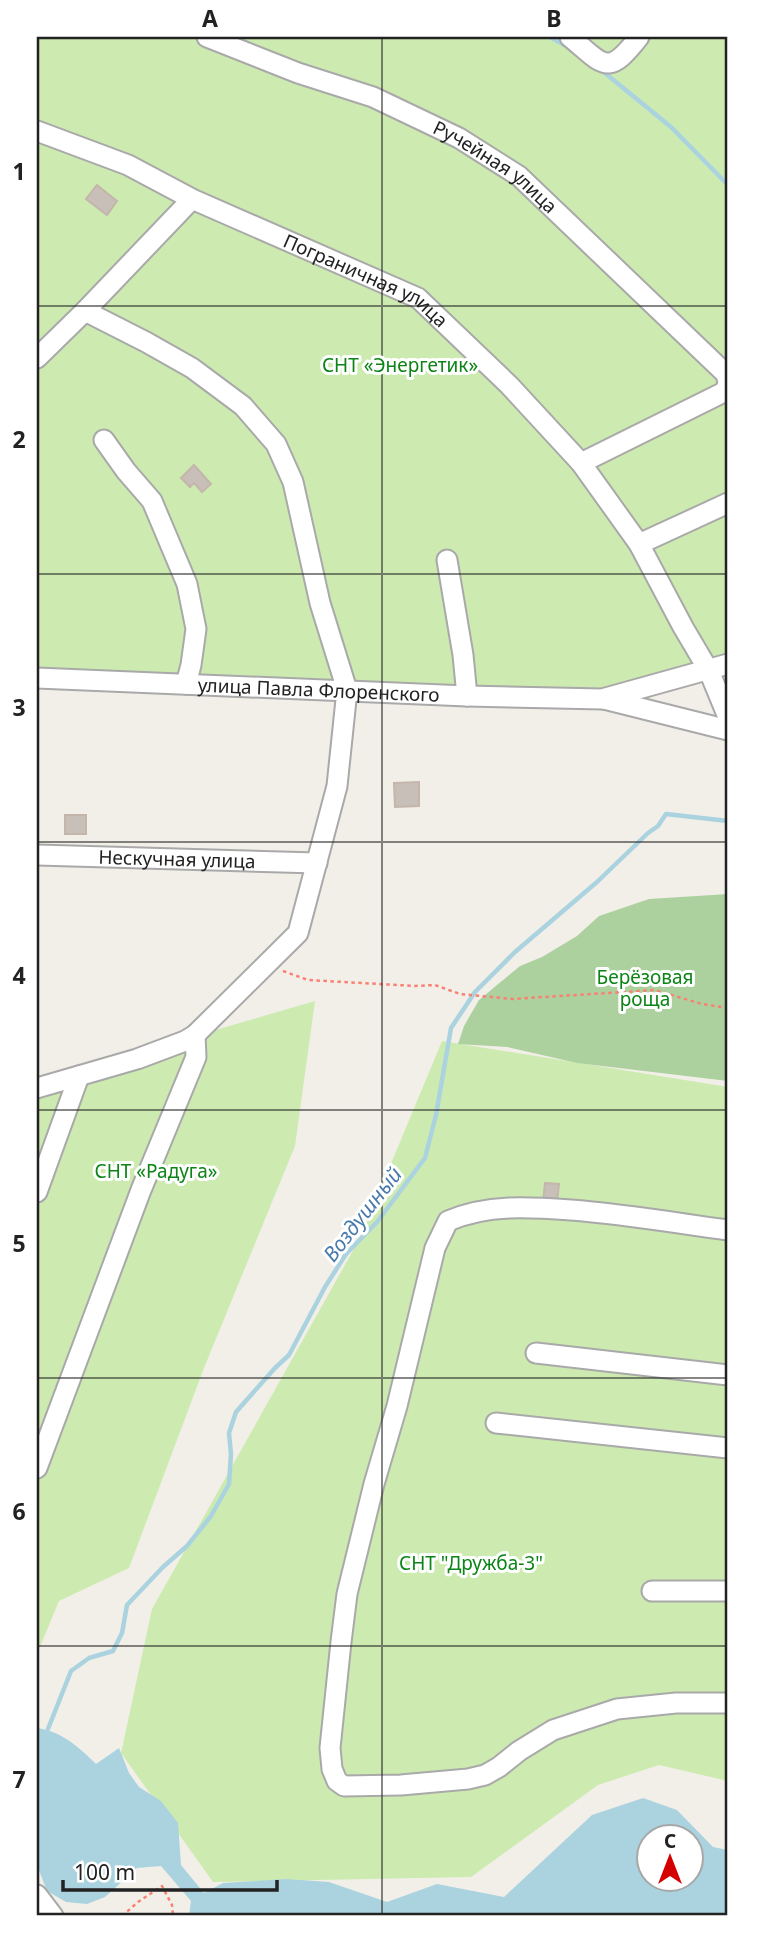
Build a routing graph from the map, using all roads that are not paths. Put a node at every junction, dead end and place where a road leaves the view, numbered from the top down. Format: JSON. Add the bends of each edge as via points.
{"nodes":[{"id":1,"x":207,"y":37,"type":"edge"},
{"id":2,"x":570,"y":37,"type":"edge"},
{"id":3,"x":639,"y":37,"type":"edge"},
{"id":4,"x":37,"y":131,"type":"edge"},
{"id":5,"x":192,"y":199,"type":"junction"},
{"id":6,"x":85,"y":311,"type":"junction"},
{"id":7,"x":37,"y":358,"type":"edge"},
{"id":8,"x":728,"y":383,"type":"edge"},
{"id":9,"x":104,"y":440,"type":"dead end"},
{"id":10,"x":581,"y":463,"type":"junction"},
{"id":11,"x":728,"y":503,"type":"edge"},
{"id":12,"x":639,"y":544,"type":"junction"},
{"id":13,"x":447,"y":560,"type":"dead end"},
{"id":14,"x":728,"y":664,"type":"edge"},
{"id":15,"x":709,"y":671,"type":"junction"},
{"id":16,"x":37,"y":678,"type":"edge"},
{"id":17,"x":186,"y":684,"type":"junction"},
{"id":18,"x":347,"y":690,"type":"junction"},
{"id":19,"x":467,"y":696,"type":"junction"},
{"id":20,"x":602,"y":699,"type":"junction"},
{"id":21,"x":728,"y":717,"type":"edge"},
{"id":22,"x":728,"y":730,"type":"edge"},
{"id":23,"x":37,"y":855,"type":"edge"},
{"id":24,"x":317,"y":863,"type":"junction"},
{"id":25,"x":195,"y":1034,"type":"junction"},
{"id":26,"x":79,"y":1076,"type":"junction"},
{"id":27,"x":37,"y":1088,"type":"edge"},
{"id":28,"x":37,"y":1192,"type":"edge"},
{"id":29,"x":728,"y":1230,"type":"edge"},
{"id":30,"x":536,"y":1353,"type":"dead end"},
{"id":31,"x":728,"y":1375,"type":"edge"},
{"id":32,"x":496,"y":1423,"type":"dead end"},
{"id":33,"x":728,"y":1448,"type":"edge"},
{"id":34,"x":37,"y":1468,"type":"edge"},
{"id":35,"x":652,"y":1591,"type":"dead end"},
{"id":36,"x":728,"y":1591,"type":"edge"},
{"id":37,"x":728,"y":1703,"type":"edge"},
{"id":38,"x":37,"y":1895,"type":"edge"},
{"id":39,"x":53,"y":1916,"type":"edge"}],
"edges":[{"from":1,"to":8,"type":"street","name":"Ручейная улица","via":[[373,97],[459,138],[519,176],[726,374]]},
{"from":2,"to":3,"type":"street","via":[[602,63],[611,64]]},
{"from":4,"to":5,"type":"street","name":"Пограничная улица","via":[[128,165]]},
{"from":5,"to":6,"type":"street"},
{"from":5,"to":10,"type":"street","name":"Пограничная улица","via":[[418,298]]},
{"from":6,"to":7,"type":"street"},
{"from":6,"to":18,"type":"street","via":[[192,368],[243,406],[276,444],[293,482],[320,603]]},
{"from":8,"to":10,"type":"street","name":"Ручейная улица","via":[[724,392]]},
{"from":9,"to":17,"type":"street","via":[[152,501],[187,584],[196,629]]},
{"from":10,"to":12,"type":"street","name":"Пограничная улица"},
{"from":11,"to":12,"type":"street"},
{"from":12,"to":15,"type":"street","name":"Пограничная улица"},
{"from":13,"to":19,"type":"street"},
{"from":14,"to":15,"type":"street","name":"улица Павла Флоренского"},
{"from":15,"to":20,"type":"street","name":"улица Павла Флоренского"},
{"from":15,"to":21,"type":"street"},
{"from":16,"to":17,"type":"street","name":"улица Павла Флоренского"},
{"from":17,"to":18,"type":"street","name":"улица Павла Флоренского"},
{"from":18,"to":19,"type":"street","name":"улица Павла Флоренского"},
{"from":18,"to":24,"type":"street","via":[[337,786]]},
{"from":19,"to":20,"type":"street","name":"улица Павла Флоренского"},
{"from":20,"to":22,"type":"street","name":"улица Павла Флоренского"},
{"from":23,"to":24,"type":"street","name":"Нескучная улица"},
{"from":24,"to":25,"type":"street","via":[[298,933]]},
{"from":25,"to":26,"type":"street","via":[[137,1059]]},
{"from":25,"to":34,"type":"street","via":[[196,1057]]},
{"from":26,"to":27,"type":"street"},
{"from":26,"to":28,"type":"street"},
{"from":29,"to":37,"type":"street","via":[[539,1208],[489,1209],[448,1221],[435,1248],[347,1594],[330,1748],[332,1769],[344,1786],[468,1779],[499,1767],[553,1730],[617,1709]]},
{"from":30,"to":31,"type":"street"},
{"from":32,"to":33,"type":"street"},
{"from":35,"to":36,"type":"street"},
{"from":38,"to":39,"type":"street"}]}
